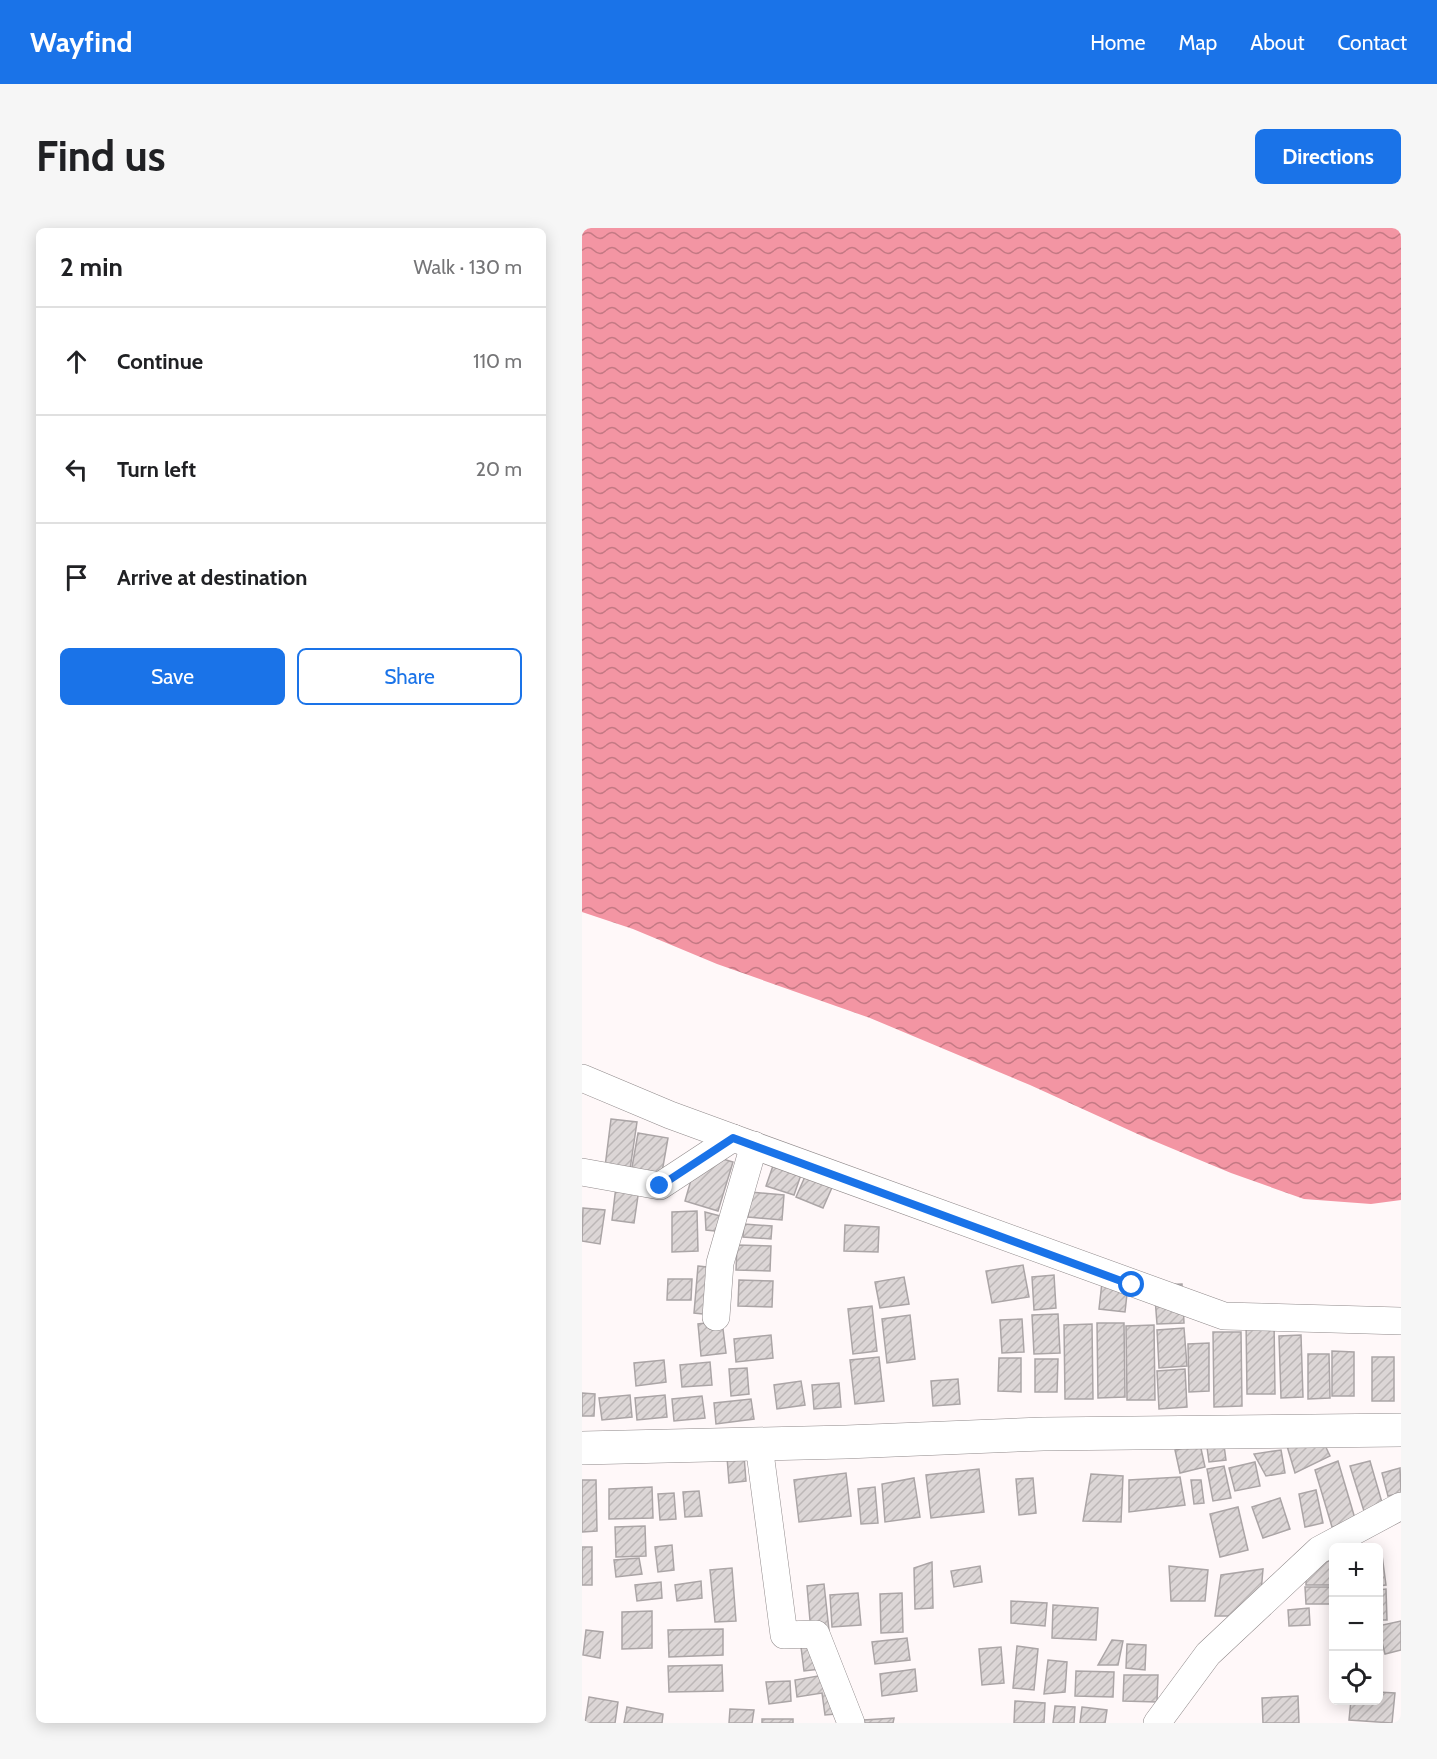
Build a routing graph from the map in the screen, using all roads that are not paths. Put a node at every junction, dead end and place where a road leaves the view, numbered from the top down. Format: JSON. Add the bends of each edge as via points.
{"nodes":[{"id":1,"x":582,"y":1078,"type":"edge"},
{"id":2,"x":743,"y":1142,"type":"junction"},
{"id":3,"x":582,"y":1172,"type":"edge"},
{"id":4,"x":716,"y":1317,"type":"dead end"},
{"id":5,"x":1401,"y":1321,"type":"edge"},
{"id":6,"x":1401,"y":1431,"type":"edge"},
{"id":7,"x":759,"y":1445,"type":"junction"},
{"id":8,"x":582,"y":1448,"type":"edge"},
{"id":9,"x":1401,"y":1506,"type":"edge"},
{"id":10,"x":851,"y":1723,"type":"edge"},
{"id":11,"x":1157,"y":1723,"type":"edge"}],
"edges":[{"from":1,"to":2,"type":"street"},
{"from":2,"to":3,"type":"street","via":[[660,1186]]},
{"from":2,"to":4,"type":"street","via":[[720,1263]]},
{"from":2,"to":5,"type":"street","via":[[1224,1316]]},
{"from":6,"to":7,"type":"street","via":[[1043,1434]]},
{"from":7,"to":8,"type":"street"},
{"from":7,"to":10,"type":"street","via":[[783,1635],[816,1634]]},
{"from":9,"to":11,"type":"street","via":[[1319,1550],[1208,1653]]}]}
